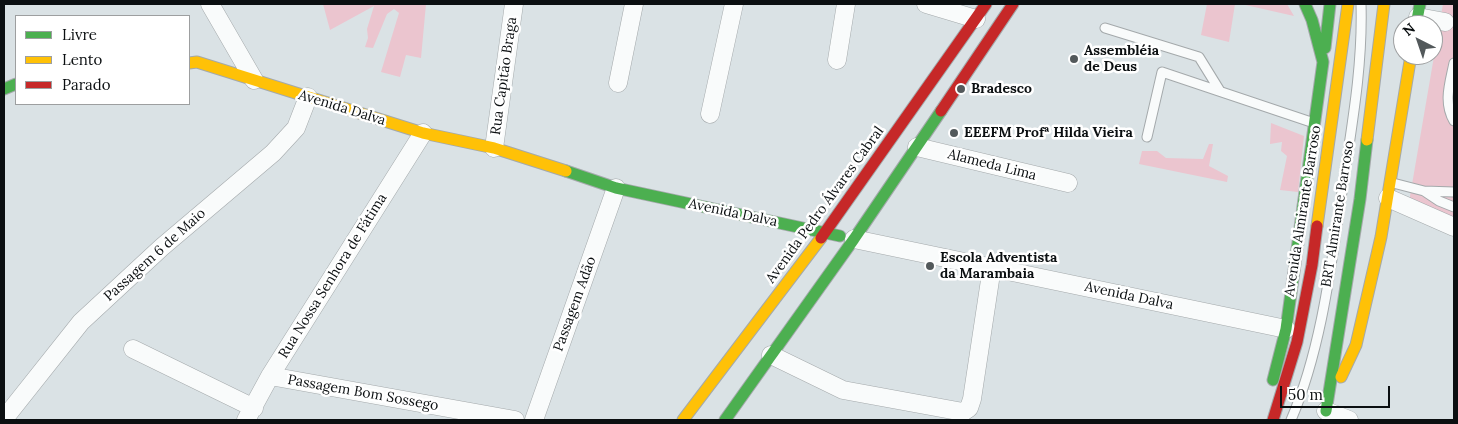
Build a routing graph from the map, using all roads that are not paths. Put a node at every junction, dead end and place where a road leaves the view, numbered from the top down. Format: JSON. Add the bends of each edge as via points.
{"nodes":[{"id":1,"x":210,"y":4,"type":"edge"},
{"id":2,"x":514,"y":4,"type":"edge"},
{"id":3,"x":634,"y":4,"type":"edge"},
{"id":4,"x":734,"y":4,"type":"edge"},
{"id":5,"x":846,"y":4,"type":"edge"},
{"id":6,"x":926,"y":4,"type":"edge"},
{"id":7,"x":986,"y":4,"type":"edge"},
{"id":8,"x":1013,"y":4,"type":"edge"},
{"id":9,"x":1026,"y":4,"type":"edge"},
{"id":10,"x":1305,"y":4,"type":"edge"},
{"id":11,"x":1330,"y":4,"type":"edge"},
{"id":12,"x":1348,"y":4,"type":"edge"},
{"id":13,"x":1361,"y":4,"type":"edge"},
{"id":14,"x":1384,"y":4,"type":"edge"},
{"id":15,"x":1418,"y":12,"type":"edge"},
{"id":16,"x":976,"y":19,"type":"junction"},
{"id":17,"x":1451,"y":23,"type":"edge"},
{"id":18,"x":1105,"y":28,"type":"dead end"},
{"id":19,"x":836,"y":60,"type":"dead end"},
{"id":20,"x":1323,"y":62,"type":"junction"},
{"id":21,"x":190,"y":63,"type":"edge"},
{"id":22,"x":1454,"y":63,"type":"edge"},
{"id":23,"x":1410,"y":65,"type":"edge"},
{"id":24,"x":969,"y":71,"type":"junction"},
{"id":25,"x":254,"y":80,"type":"junction"},
{"id":26,"x":618,"y":83,"type":"dead end"},
{"id":27,"x":1220,"y":91,"type":"junction"},
{"id":28,"x":308,"y":97,"type":"junction"},
{"id":29,"x":710,"y":114,"type":"dead end"},
{"id":30,"x":1454,"y":121,"type":"edge"},
{"id":31,"x":1314,"y":123,"type":"junction"},
{"id":32,"x":1331,"y":126,"type":"junction"},
{"id":33,"x":423,"y":133,"type":"junction"},
{"id":34,"x":1147,"y":137,"type":"dead end"},
{"id":35,"x":917,"y":146,"type":"junction"},
{"id":36,"x":494,"y":148,"type":"junction"},
{"id":37,"x":1068,"y":183,"type":"dead end"},
{"id":38,"x":616,"y":188,"type":"junction"},
{"id":39,"x":1390,"y":190,"type":"junction"},
{"id":40,"x":1424,"y":191,"type":"junction"},
{"id":41,"x":1454,"y":192,"type":"edge"},
{"id":42,"x":1454,"y":207,"type":"edge"},
{"id":43,"x":1454,"y":227,"type":"edge"},
{"id":44,"x":825,"y":233,"type":"junction"},
{"id":45,"x":854,"y":239,"type":"junction"},
{"id":46,"x":992,"y":267,"type":"junction"},
{"id":47,"x":1286,"y":329,"type":"junction"},
{"id":48,"x":133,"y":349,"type":"dead end"},
{"id":49,"x":771,"y":355,"type":"junction"},
{"id":50,"x":270,"y":376,"type":"junction"},
{"id":51,"x":250,"y":414,"type":"edge"},
{"id":52,"x":1324,"y":415,"type":"edge"},
{"id":53,"x":4,"y":419,"type":"edge"},
{"id":54,"x":515,"y":420,"type":"edge"},
{"id":55,"x":534,"y":420,"type":"edge"},
{"id":56,"x":683,"y":420,"type":"edge"},
{"id":57,"x":725,"y":420,"type":"edge"},
{"id":58,"x":1263,"y":420,"type":"edge"},
{"id":59,"x":1273,"y":420,"type":"edge"},
{"id":60,"x":1291,"y":420,"type":"edge"},
{"id":61,"x":1349,"y":420,"type":"edge"}],
"edges":[{"from":1,"to":25,"type":"street"},
{"from":2,"to":36,"type":"street","name":"Rua Capitão Braga"},
{"from":3,"to":26,"type":"street"},
{"from":4,"to":29,"type":"street"},
{"from":5,"to":19,"type":"street"},
{"from":6,"to":16,"type":"street"},
{"from":7,"to":16,"type":"main road","name":"Avenida Pedro Álvares Cabral"},
{"from":8,"to":24,"type":"main road"},
{"from":9,"to":24,"type":"main road","via":[[992,51]]},
{"from":10,"to":20,"type":"main road"},
{"from":11,"to":20,"type":"main road"},
{"from":12,"to":32,"type":"main road","name":"Avenida Almirante Barroso"},
{"from":13,"to":60,"type":"lane","name":"BRT Almirante Barroso","via":[[1362,34],[1354,114],[1332,258],[1310,362]]},
{"from":14,"to":52,"type":"main road","via":[[1360,199]]},
{"from":15,"to":17,"type":"street"},
{"from":16,"to":44,"type":"main road","name":"Avenida Pedro Álvares Cabral"},
{"from":18,"to":27,"type":"lane","via":[[1199,57]]},
{"from":20,"to":31,"type":"main road"},
{"from":21,"to":25,"type":"main road","name":"Avenida Dalva","via":[[197,62]]},
{"from":22,"to":30,"type":"lane","via":[[1447,104]]},
{"from":23,"to":39,"type":"main road"},
{"from":24,"to":35,"type":"main road"},
{"from":25,"to":28,"type":"main road","name":"Avenida Dalva"},
{"from":27,"to":31,"type":"lane"},
{"from":27,"to":34,"type":"lane","via":[[1162,72]]},
{"from":28,"to":33,"type":"main road","name":"Avenida Dalva"},
{"from":28,"to":53,"type":"street","name":"Passagem 6 de Maio","via":[[296,128],[273,153],[162,247],[81,322]]},
{"from":31,"to":32,"type":"lane"},
{"from":31,"to":47,"type":"main road"},
{"from":32,"to":59,"type":"main road","name":"Avenida Almirante Barroso","via":[[1312,265],[1297,342]]},
{"from":33,"to":36,"type":"main road","name":"Avenida Dalva"},
{"from":33,"to":50,"type":"street","name":"Rua Nossa Senhora de Fátima"},
{"from":35,"to":37,"type":"street","name":"Alameda Lima"},
{"from":35,"to":45,"type":"main road"},
{"from":36,"to":38,"type":"main road","name":"Avenida Dalva"},
{"from":38,"to":44,"type":"main road","name":"Avenida Dalva"},
{"from":38,"to":55,"type":"street","name":"Passagem Adão"},
{"from":39,"to":40,"type":"lane"},
{"from":39,"to":43,"type":"street"},
{"from":39,"to":52,"type":"main road","via":[[1356,345]]},
{"from":40,"to":41,"type":"lane"},
{"from":40,"to":42,"type":"lane"},
{"from":44,"to":45,"type":"main road","name":"Avenida Dalva"},
{"from":44,"to":56,"type":"main road","name":"Avenida Pedro Álvares Cabral"},
{"from":45,"to":46,"type":"street","name":"Avenida Dalva"},
{"from":45,"to":49,"type":"main road"},
{"from":46,"to":47,"type":"street","name":"Avenida Dalva"},
{"from":46,"to":49,"type":"street","via":[[972,399],[969,408],[963,412],[843,390]]},
{"from":47,"to":58,"type":"main road"},
{"from":48,"to":51,"type":"street"},
{"from":49,"to":57,"type":"main road"},
{"from":50,"to":51,"type":"street","name":"Rua Nossa Senhora de Fátima"},
{"from":50,"to":54,"type":"street","name":"Passagem Bom Sossego"},
{"from":52,"to":61,"type":"street"}]}
